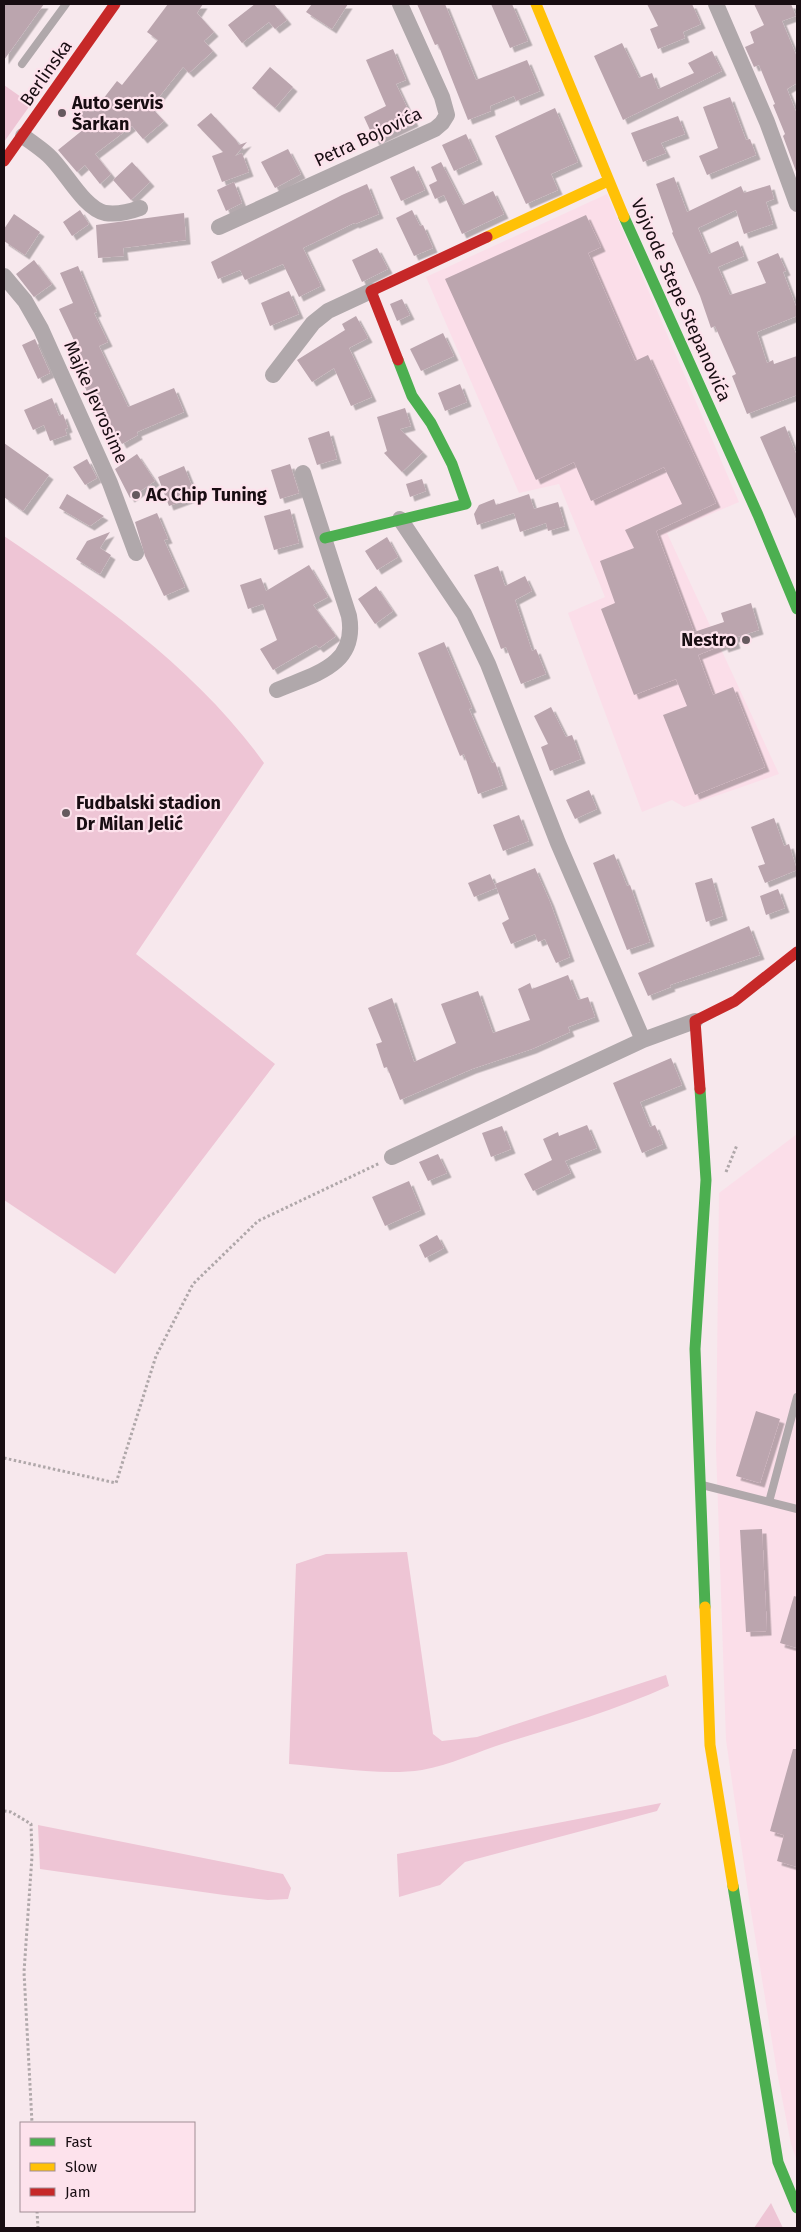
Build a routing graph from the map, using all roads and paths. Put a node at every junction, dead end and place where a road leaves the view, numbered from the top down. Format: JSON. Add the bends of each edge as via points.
{"nodes":[{"id":1,"x":66,"y":4,"type":"edge"},
{"id":2,"x":115,"y":4,"type":"edge"},
{"id":3,"x":400,"y":4,"type":"edge"},
{"id":4,"x":536,"y":4,"type":"edge"},
{"id":5,"x":716,"y":4,"type":"edge"},
{"id":6,"x":22,"y":64,"type":"dead end"},
{"id":7,"x":23,"y":136,"type":"junction"},
{"id":8,"x":4,"y":161,"type":"edge"},
{"id":9,"x":608,"y":181,"type":"junction"},
{"id":10,"x":797,"y":204,"type":"edge"},
{"id":11,"x":140,"y":208,"type":"dead end"},
{"id":12,"x":219,"y":227,"type":"dead end"},
{"id":13,"x":4,"y":276,"type":"edge"},
{"id":14,"x":372,"y":291,"type":"junction"},
{"id":15,"x":273,"y":375,"type":"dead end"},
{"id":16,"x":303,"y":473,"type":"dead end"},
{"id":17,"x":400,"y":519,"type":"junction"},
{"id":18,"x":325,"y":538,"type":"junction"},
{"id":19,"x":136,"y":553,"type":"dead end"},
{"id":20,"x":797,"y":609,"type":"edge"},
{"id":21,"x":277,"y":690,"type":"dead end"},
{"id":22,"x":797,"y":952,"type":"edge"},
{"id":23,"x":695,"y":1021,"type":"junction"},
{"id":24,"x":642,"y":1040,"type":"junction"},
{"id":25,"x":392,"y":1157,"type":"joint"},
{"id":26,"x":797,"y":1397,"type":"edge"},
{"id":27,"x":4,"y":1458,"type":"edge"},
{"id":28,"x":700,"y":1485,"type":"junction"},
{"id":29,"x":769,"y":1502,"type":"junction"},
{"id":30,"x":797,"y":1509,"type":"edge"},
{"id":31,"x":4,"y":1812,"type":"edge"},
{"id":32,"x":32,"y":2122,"type":"edge"},
{"id":33,"x":797,"y":2208,"type":"edge"},
{"id":34,"x":37,"y":2212,"type":"edge"},
{"id":35,"x":38,"y":2228,"type":"edge"}],
"edges":[{"from":1,"to":6,"type":"lane"},
{"from":2,"to":7,"type":"street","name":"Berlinska"},
{"from":3,"to":12,"type":"street","name":"Petra Bojovića","via":[[442,97],[447,115],[442,123]]},
{"from":4,"to":9,"type":"street","name":"Vojvode Stepe Stepanovića"},
{"from":5,"to":10,"type":"street","via":[[768,122]]},
{"from":7,"to":8,"type":"street","name":"Berlinska"},
{"from":7,"to":11,"type":"street","via":[[48,156],[86,201],[97,209],[106,213]]},
{"from":9,"to":14,"type":"street"},
{"from":9,"to":20,"type":"street","name":"Vojvode Stepe Stepanovića"},
{"from":13,"to":19,"type":"street","name":"Majke Jevrosime","via":[[25,301],[40,329],[110,482]]},
{"from":14,"to":15,"type":"street","via":[[328,311],[313,323]]},
{"from":14,"to":17,"type":"street","via":[[412,396],[431,422],[452,464],[466,504]]},
{"from":16,"to":18,"type":"street"},
{"from":17,"to":18,"type":"street"},
{"from":17,"to":24,"type":"street","via":[[464,614],[488,664],[558,843]]},
{"from":18,"to":21,"type":"street","via":[[349,616],[350,642],[346,652],[326,669]]},
{"from":22,"to":23,"type":"street","via":[[735,1001]]},
{"from":23,"to":24,"type":"street"},
{"from":23,"to":28,"type":"street","via":[[706,1180],[695,1349]]},
{"from":24,"to":25,"type":"street"},
{"from":25,"to":27,"type":"path","via":[[258,1221],[194,1284],[156,1356],[116,1483]]},
{"from":26,"to":29,"type":"lane"},
{"from":28,"to":29,"type":"lane"},
{"from":28,"to":33,"type":"street","via":[[710,1745],[778,2162]]},
{"from":29,"to":30,"type":"lane"},
{"from":31,"to":32,"type":"path","via":[[11,1812],[31,1824],[32,1856],[24,1972]]},
{"from":34,"to":35,"type":"path"}]}
